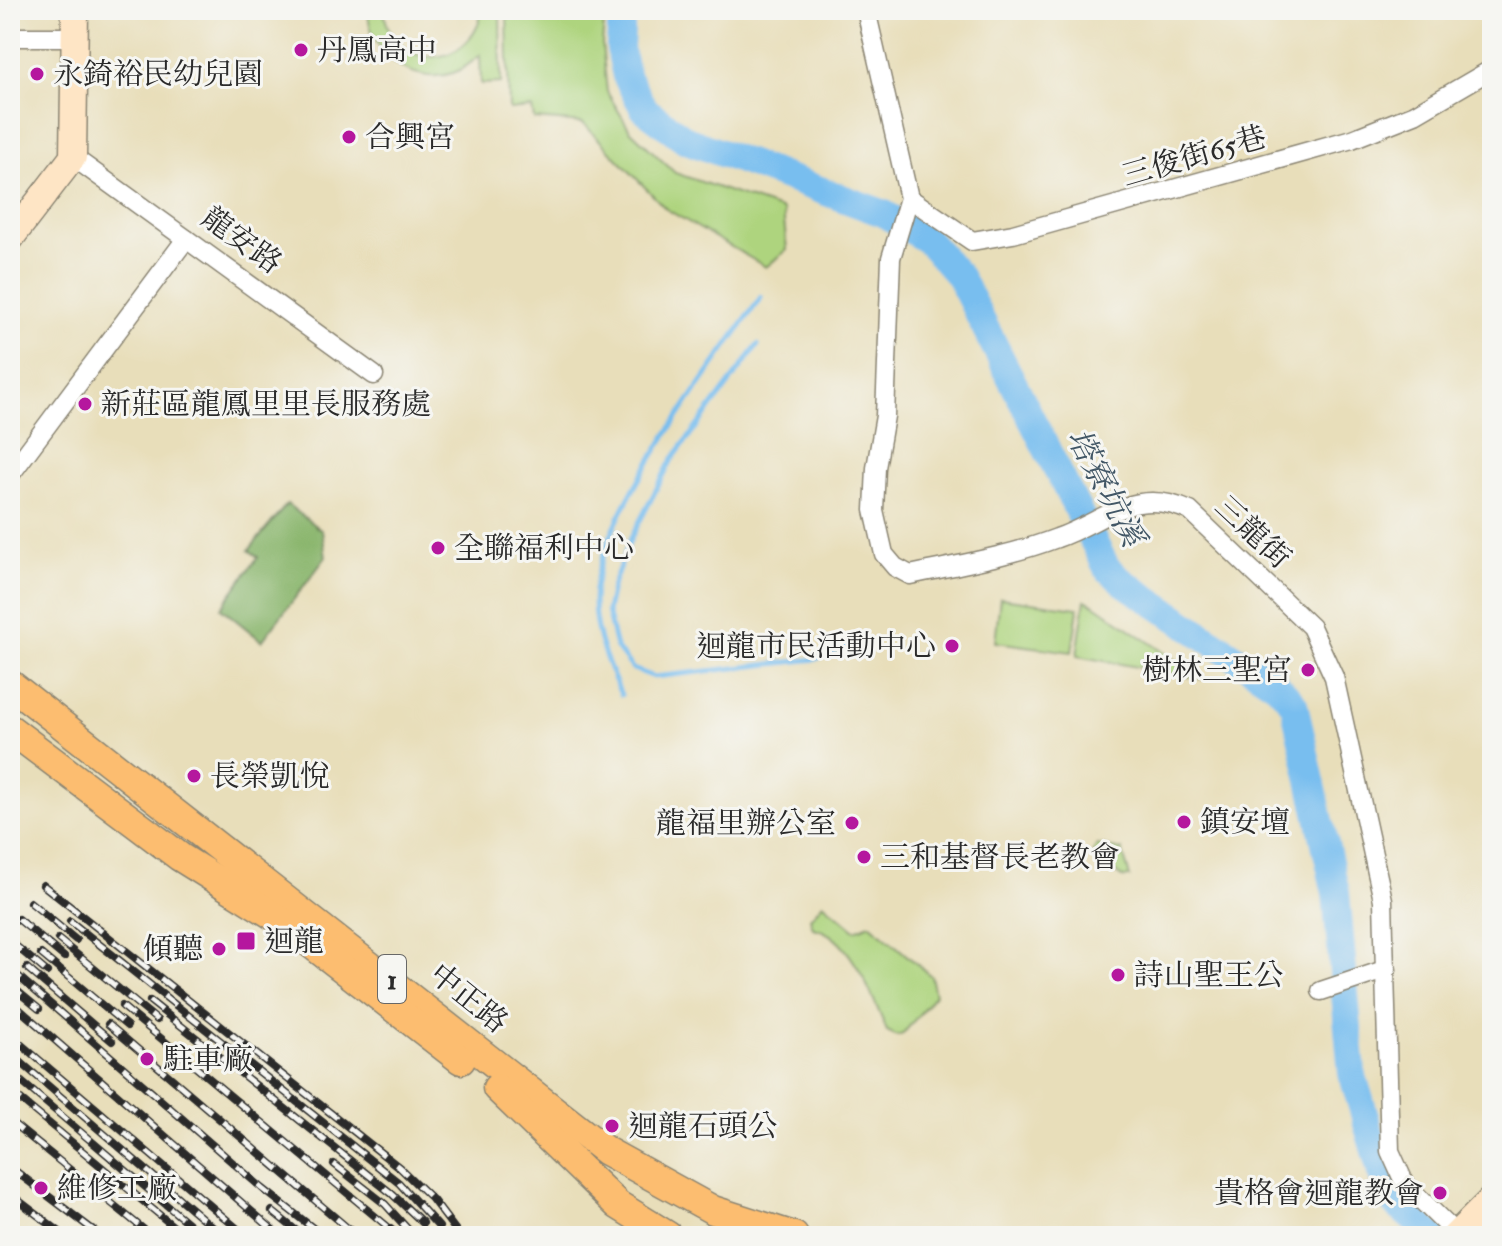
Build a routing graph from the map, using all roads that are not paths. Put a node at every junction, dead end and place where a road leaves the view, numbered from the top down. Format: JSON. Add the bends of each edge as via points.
{"nodes":[{"id":1,"x":75,"y":10,"type":"edge"},
{"id":2,"x":866,"y":10,"type":"edge"},
{"id":3,"x":10,"y":37,"type":"edge"},
{"id":4,"x":75,"y":37,"type":"junction"},
{"id":5,"x":1492,"y":69,"type":"edge"},
{"id":6,"x":73,"y":157,"type":"junction"},
{"id":7,"x":907,"y":204,"type":"junction"},
{"id":8,"x":10,"y":239,"type":"edge"},
{"id":9,"x":186,"y":239,"type":"junction"},
{"id":10,"x":374,"y":375,"type":"dead end"},
{"id":11,"x":10,"y":475,"type":"edge"},
{"id":12,"x":10,"y":684,"type":"edge"},
{"id":13,"x":10,"y":729,"type":"edge"},
{"id":14,"x":1387,"y":969,"type":"junction"},
{"id":15,"x":1321,"y":991,"type":"dead end"},
{"id":16,"x":606,"y":1151,"type":"junction"},
{"id":17,"x":590,"y":1178,"type":"junction"},
{"id":18,"x":1492,"y":1199,"type":"edge"},
{"id":19,"x":1456,"y":1235,"type":"edge"},
{"id":20,"x":668,"y":1236,"type":"edge"},
{"id":21,"x":794,"y":1236,"type":"edge"}],
"edges":[{"from":1,"to":4,"type":"street"},
{"from":2,"to":7,"type":"street","name":"三龍街"},
{"from":3,"to":4,"type":"street"},
{"from":4,"to":6,"type":"street"},
{"from":5,"to":7,"type":"street","name":"三俊街65巷","via":[[1415,114],[1365,135],[1013,234],[972,241]]},
{"from":6,"to":8,"type":"street"},
{"from":6,"to":9,"type":"street","name":"龍安路"},
{"from":7,"to":14,"type":"street","name":"三龍街","via":[[891,258],[885,416],[874,497],[884,554],[910,575],[1058,538],[1098,516],[1146,501],[1190,511],[1311,627],[1334,677],[1383,900]]},
{"from":9,"to":10,"type":"street","name":"龍安路"},
{"from":9,"to":11,"type":"street"},
{"from":12,"to":16,"type":"main road","name":"中正路","number":"1"},
{"from":13,"to":17,"type":"main road","name":"中正路","number":"1","via":[[387,1002],[505,1095]]},
{"from":14,"to":15,"type":"street"},
{"from":14,"to":19,"type":"street","name":"三龍街","via":[[1390,1151],[1405,1184]]},
{"from":16,"to":17,"type":"main road"},
{"from":16,"to":21,"type":"main road","name":"中正路","number":"1","via":[[713,1210]]},
{"from":17,"to":20,"type":"main road","name":"中正路","number":"1","via":[[618,1205]]},
{"from":18,"to":19,"type":"street"}]}
